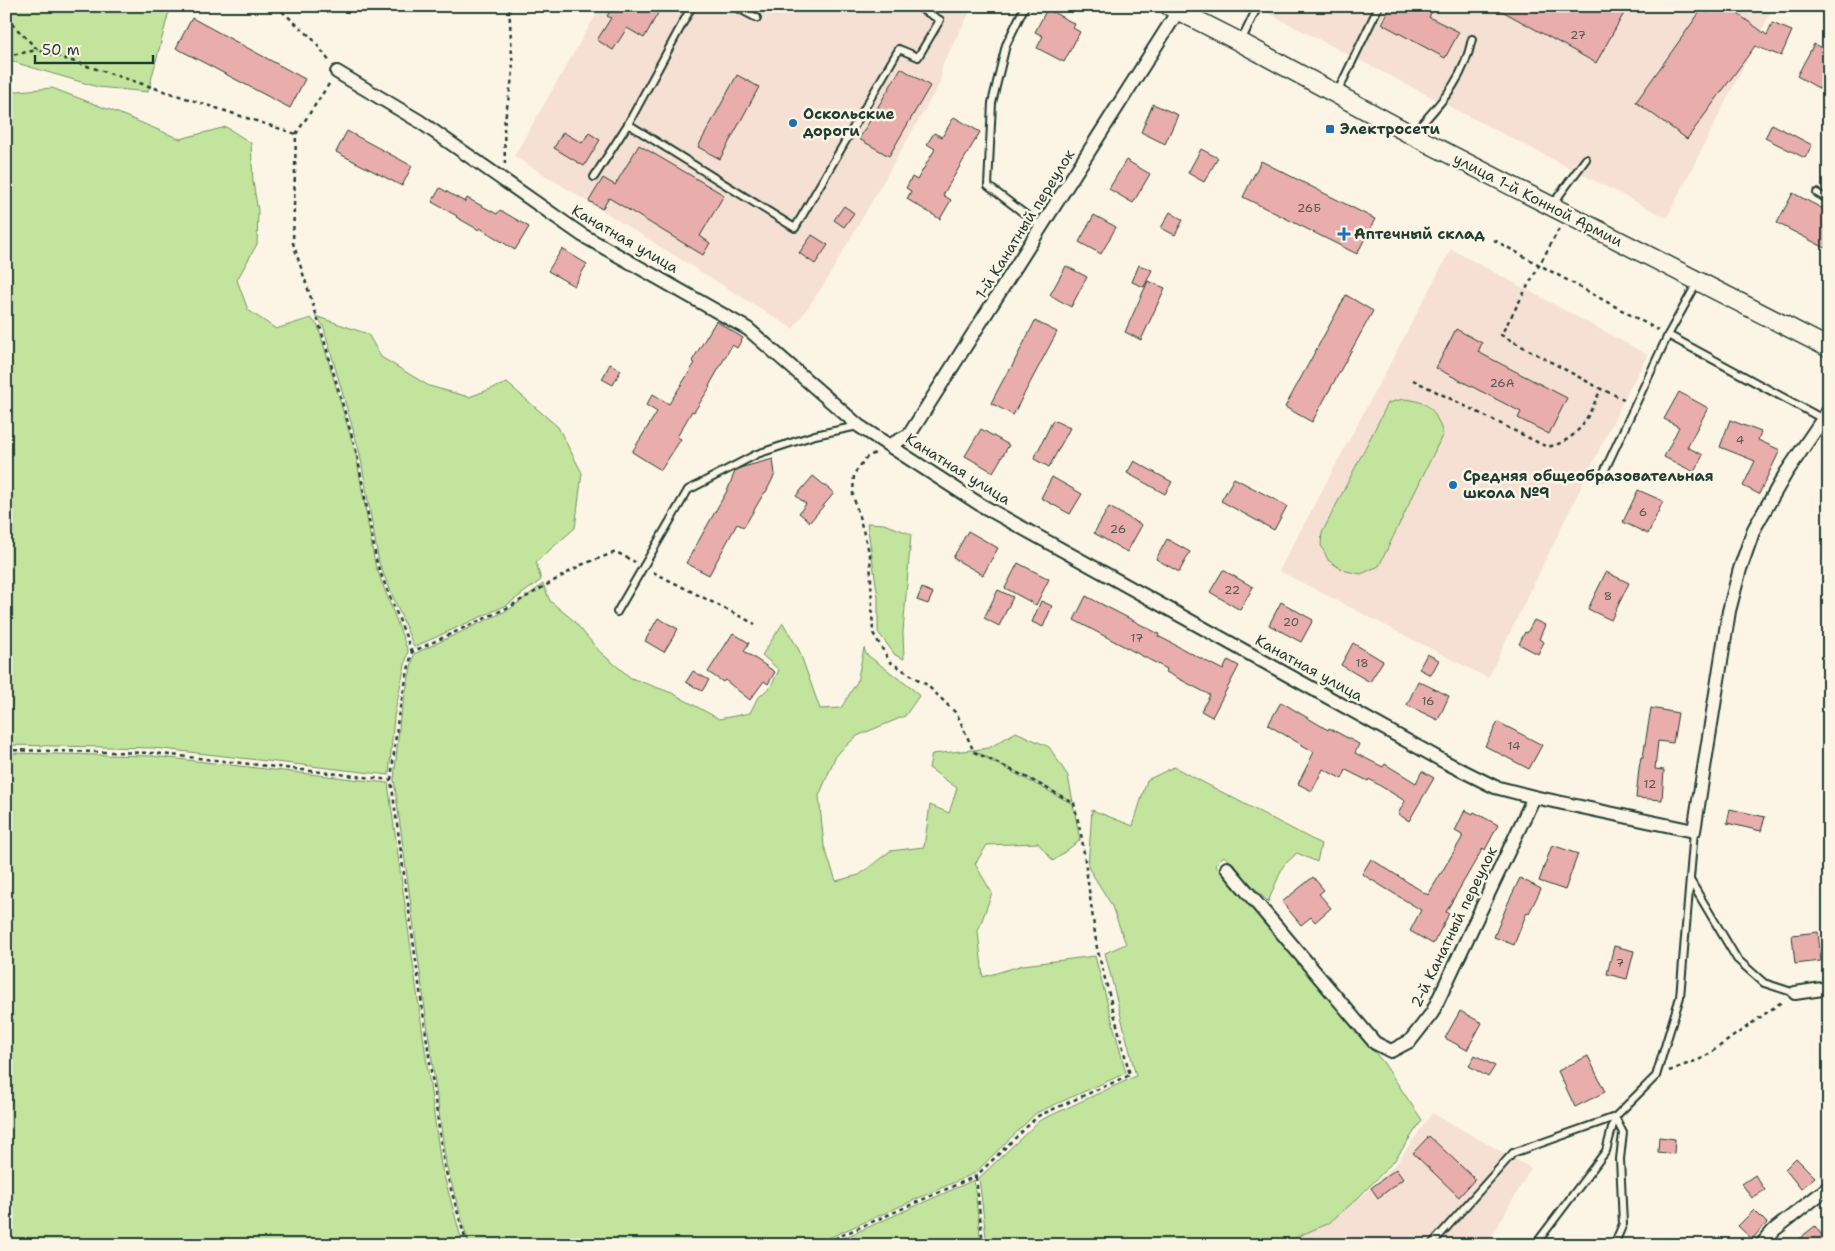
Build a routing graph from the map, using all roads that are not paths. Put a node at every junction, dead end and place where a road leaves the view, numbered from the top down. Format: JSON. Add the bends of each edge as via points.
{"nodes":[{"id":1,"x":692,"y":6,"type":"edge"},
{"id":2,"x":734,"y":6,"type":"edge"},
{"id":3,"x":916,"y":6,"type":"edge"},
{"id":4,"x":1025,"y":6,"type":"edge"},
{"id":5,"x":1258,"y":6,"type":"edge"},
{"id":6,"x":1379,"y":6,"type":"edge"},
{"id":7,"x":1174,"y":9,"type":"edge"},
{"id":8,"x":757,"y":18,"type":"dead end"},
{"id":9,"x":1472,"y":39,"type":"dead end"},
{"id":10,"x":1240,"y":42,"type":"junction"},
{"id":11,"x":337,"y":72,"type":"road end"},
{"id":12,"x":1336,"y":94,"type":"junction"},
{"id":13,"x":628,"y":124,"type":"junction"},
{"id":14,"x":1412,"y":135,"type":"junction"},
{"id":15,"x":1586,"y":159,"type":"dead end"},
{"id":16,"x":594,"y":177,"type":"dead end"},
{"id":17,"x":1817,"y":193,"type":"dead end"},
{"id":18,"x":1829,"y":200,"type":"edge"},
{"id":19,"x":1551,"y":206,"type":"junction"},
{"id":20,"x":1042,"y":227,"type":"junction"},
{"id":21,"x":1698,"y":282,"type":"junction"},
{"id":22,"x":1668,"y":336,"type":"junction"},
{"id":23,"x":1828,"y":347,"type":"edge"},
{"id":24,"x":1826,"y":415,"type":"edge"},
{"id":25,"x":859,"y":426,"type":"junction"},
{"id":26,"x":890,"y":445,"type":"junction"},
{"id":27,"x":1602,"y":476,"type":"dead end"},
{"id":28,"x":617,"y":612,"type":"dead end"},
{"id":29,"x":1534,"y":797,"type":"junction"},
{"id":30,"x":1694,"y":831,"type":"junction"},
{"id":31,"x":1226,"y":868,"type":"dead end"},
{"id":32,"x":1689,"y":878,"type":"junction"},
{"id":33,"x":1829,"y":988,"type":"edge"},
{"id":34,"x":1795,"y":993,"type":"joint"},
{"id":35,"x":1615,"y":1117,"type":"junction"},
{"id":36,"x":1829,"y":1187,"type":"edge"},
{"id":37,"x":1431,"y":1245,"type":"edge"},
{"id":38,"x":1535,"y":1245,"type":"edge"},
{"id":39,"x":1614,"y":1245,"type":"edge"},
{"id":40,"x":1761,"y":1245,"type":"edge"}],
"edges":[{"from":1,"to":13,"type":"lane"},
{"from":2,"to":8,"type":"lane"},
{"from":3,"to":13,"type":"lane","via":[[940,20],[918,57],[899,49],[796,228]]},
{"from":4,"to":20,"type":"lane","via":[[1006,45],[992,103],[988,186]]},
{"from":5,"to":10,"type":"lane"},
{"from":6,"to":12,"type":"lane"},
{"from":7,"to":10,"type":"main road","name":"улица 1-й Конной Армии"},
{"from":7,"to":20,"type":"street","name":"1-й Канатный переулок"},
{"from":9,"to":14,"type":"lane","via":[[1468,58],[1454,86]]},
{"from":10,"to":12,"type":"main road","name":"улица 1-й Конной Армии"},
{"from":11,"to":25,"type":"street","name":"Канатная улица","via":[[419,121],[582,235],[748,329]]},
{"from":12,"to":14,"type":"main road","name":"улица 1-й Конной Армии"},
{"from":13,"to":16,"type":"lane"},
{"from":14,"to":19,"type":"main road","name":"улица 1-й Конной Армии"},
{"from":15,"to":19,"type":"lane"},
{"from":17,"to":18,"type":"lane"},
{"from":19,"to":21,"type":"main road","name":"улица 1-й Конной Армии"},
{"from":20,"to":26,"type":"street","name":"1-й Канатный переулок","via":[[909,435]]},
{"from":21,"to":22,"type":"lane"},
{"from":21,"to":23,"type":"main road","name":"улица 1-й Конной Армии"},
{"from":22,"to":24,"type":"lane"},
{"from":22,"to":27,"type":"lane"},
{"from":24,"to":30,"type":"street","via":[[1786,473],[1754,529],[1740,569],[1728,611]]},
{"from":25,"to":26,"type":"street","name":"Канатная улица"},
{"from":25,"to":28,"type":"lane","via":[[815,435],[757,454],[688,490]]},
{"from":26,"to":29,"type":"street","name":"Канатная улица","via":[[981,504],[1436,757],[1495,788]]},
{"from":29,"to":30,"type":"street","name":"Канатная улица"},
{"from":29,"to":31,"type":"street","name":"2-й Канатный переулок","via":[[1432,1013],[1410,1041],[1391,1051],[1375,1043]]},
{"from":30,"to":32,"type":"lane"},
{"from":32,"to":34,"type":"lane","via":[[1737,959],[1764,982]]},
{"from":32,"to":35,"type":"lane","via":[[1680,996],[1656,1076]]},
{"from":33,"to":34,"type":"street"},
{"from":35,"to":37,"type":"lane","via":[[1513,1153]]},
{"from":35,"to":38,"type":"lane","via":[[1606,1151]]},
{"from":35,"to":39,"type":"lane","via":[[1623,1133],[1620,1159],[1623,1224]]},
{"from":36,"to":40,"type":"street","via":[[1774,1230]]}]}
